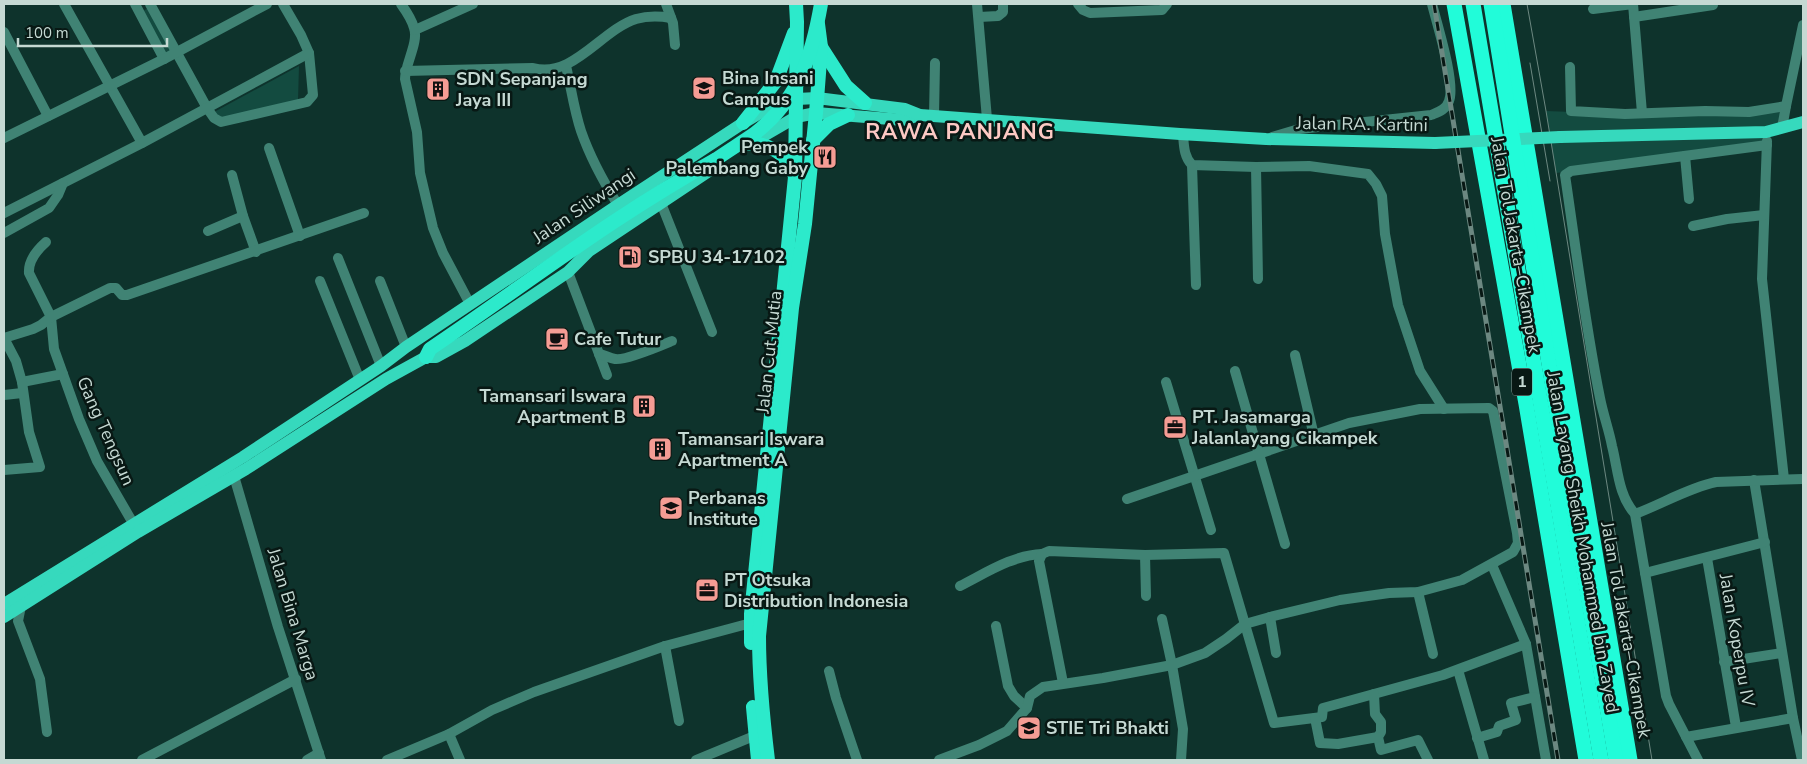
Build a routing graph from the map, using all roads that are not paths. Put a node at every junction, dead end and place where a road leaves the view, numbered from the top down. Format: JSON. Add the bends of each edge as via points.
{"nodes":[{"id":1,"x":64,"y":4,"type":"edge"},
{"id":2,"x":150,"y":4,"type":"edge"},
{"id":3,"x":267,"y":4,"type":"edge"},
{"id":4,"x":283,"y":4,"type":"edge"},
{"id":5,"x":403,"y":4,"type":"edge"},
{"id":6,"x":473,"y":4,"type":"edge"},
{"id":7,"x":666,"y":4,"type":"edge"},
{"id":8,"x":796,"y":4,"type":"edge"},
{"id":9,"x":820,"y":4,"type":"edge"},
{"id":10,"x":977,"y":4,"type":"edge"},
{"id":11,"x":1002,"y":4,"type":"edge"},
{"id":12,"x":1078,"y":4,"type":"edge"},
{"id":13,"x":1167,"y":4,"type":"edge"},
{"id":14,"x":1432,"y":4,"type":"edge"},
{"id":15,"x":1454,"y":4,"type":"edge"},
{"id":16,"x":1474,"y":4,"type":"edge"},
{"id":17,"x":1491,"y":4,"type":"edge"},
{"id":18,"x":1503,"y":4,"type":"edge"},
{"id":19,"x":139,"y":5,"type":"edge"},
{"id":20,"x":1713,"y":5,"type":"edge"},
{"id":21,"x":1594,"y":9,"type":"dead end"},
{"id":22,"x":979,"y":17,"type":"junction"},
{"id":23,"x":1634,"y":17,"type":"junction"},
{"id":24,"x":671,"y":18,"type":"junction"},
{"id":25,"x":797,"y":22,"type":"junction"},
{"id":26,"x":1803,"y":25,"type":"edge"},
{"id":27,"x":415,"y":30,"type":"junction"},
{"id":28,"x":4,"y":32,"type":"edge"},
{"id":29,"x":675,"y":45,"type":"dead end"},
{"id":30,"x":820,"y":48,"type":"junction"},
{"id":31,"x":175,"y":52,"type":"junction"},
{"id":32,"x":309,"y":53,"type":"junction"},
{"id":33,"x":164,"y":59,"type":"junction"},
{"id":34,"x":935,"y":63,"type":"dead end"},
{"id":35,"x":566,"y":66,"type":"junction"},
{"id":36,"x":1570,"y":67,"type":"dead end"},
{"id":37,"x":405,"y":71,"type":"junction"},
{"id":38,"x":110,"y":85,"type":"junction"},
{"id":39,"x":816,"y":98,"type":"junction"},
{"id":40,"x":797,"y":99,"type":"junction"},
{"id":41,"x":865,"y":104,"type":"junction"},
{"id":42,"x":1786,"y":106,"type":"junction"},
{"id":43,"x":207,"y":108,"type":"junction"},
{"id":44,"x":816,"y":113,"type":"junction"},
{"id":45,"x":1642,"y":113,"type":"junction"},
{"id":46,"x":848,"y":115,"type":"junction"},
{"id":47,"x":920,"y":115,"type":"junction"},
{"id":48,"x":48,"y":116,"type":"junction"},
{"id":49,"x":934,"y":116,"type":"junction"},
{"id":50,"x":796,"y":117,"type":"junction"},
{"id":51,"x":987,"y":119,"type":"junction"},
{"id":52,"x":1803,"y":122,"type":"edge"},
{"id":53,"x":740,"y":125,"type":"junction"},
{"id":54,"x":1782,"y":128,"type":"junction"},
{"id":55,"x":1766,"y":132,"type":"junction"},
{"id":56,"x":1183,"y":134,"type":"junction"},
{"id":57,"x":4,"y":138,"type":"edge"},
{"id":58,"x":1266,"y":139,"type":"junction"},
{"id":59,"x":813,"y":140,"type":"junction"},
{"id":60,"x":142,"y":143,"type":"junction"},
{"id":61,"x":748,"y":144,"type":"junction"},
{"id":62,"x":1766,"y":145,"type":"junction"},
{"id":63,"x":269,"y":148,"type":"dead end"},
{"id":64,"x":1685,"y":156,"type":"junction"},
{"id":65,"x":1192,"y":165,"type":"junction"},
{"id":66,"x":1256,"y":167,"type":"junction"},
{"id":67,"x":232,"y":175,"type":"dead end"},
{"id":68,"x":795,"y":176,"type":"junction"},
{"id":69,"x":63,"y":183,"type":"junction"},
{"id":70,"x":1689,"y":199,"type":"dead end"},
{"id":71,"x":661,"y":203,"type":"junction"},
{"id":72,"x":618,"y":205,"type":"junction"},
{"id":73,"x":4,"y":213,"type":"edge"},
{"id":74,"x":364,"y":213,"type":"dead end"},
{"id":75,"x":1764,"y":215,"type":"junction"},
{"id":76,"x":243,"y":216,"type":"junction"},
{"id":77,"x":1693,"y":226,"type":"dead end"},
{"id":78,"x":208,"y":231,"type":"dead end"},
{"id":79,"x":4,"y":233,"type":"edge"},
{"id":80,"x":300,"y":236,"type":"junction"},
{"id":81,"x":46,"y":242,"type":"dead end"},
{"id":82,"x":256,"y":252,"type":"junction"},
{"id":83,"x":338,"y":258,"type":"dead end"},
{"id":84,"x":568,"y":272,"type":"junction"},
{"id":85,"x":1258,"y":279,"type":"dead end"},
{"id":86,"x":320,"y":281,"type":"dead end"},
{"id":87,"x":380,"y":281,"type":"dead end"},
{"id":88,"x":1196,"y":285,"type":"dead end"},
{"id":89,"x":470,"y":304,"type":"junction"},
{"id":90,"x":51,"y":317,"type":"junction"},
{"id":91,"x":712,"y":332,"type":"dead end"},
{"id":92,"x":672,"y":342,"type":"dead end"},
{"id":93,"x":406,"y":347,"type":"junction"},
{"id":94,"x":599,"y":354,"type":"junction"},
{"id":95,"x":1295,"y":355,"type":"dead end"},
{"id":96,"x":426,"y":357,"type":"junction"},
{"id":97,"x":381,"y":366,"type":"junction"},
{"id":98,"x":1235,"y":371,"type":"dead end"},
{"id":99,"x":63,"y":374,"type":"junction"},
{"id":100,"x":607,"y":374,"type":"dead end"},
{"id":101,"x":360,"y":380,"type":"junction"},
{"id":102,"x":22,"y":382,"type":"junction"},
{"id":103,"x":1166,"y":382,"type":"dead end"},
{"id":104,"x":22,"y":393,"type":"junction"},
{"id":105,"x":4,"y":395,"type":"edge"},
{"id":106,"x":1444,"y":409,"type":"junction"},
{"id":107,"x":1314,"y":436,"type":"junction"},
{"id":108,"x":1259,"y":453,"type":"junction"},
{"id":109,"x":4,"y":470,"type":"edge"},
{"id":110,"x":231,"y":471,"type":"junction"},
{"id":111,"x":1194,"y":475,"type":"junction"},
{"id":112,"x":1784,"y":479,"type":"junction"},
{"id":113,"x":1803,"y":479,"type":"edge"},
{"id":114,"x":1754,"y":480,"type":"junction"},
{"id":115,"x":1127,"y":499,"type":"dead end"},
{"id":116,"x":1635,"y":514,"type":"junction"},
{"id":117,"x":136,"y":528,"type":"junction"},
{"id":118,"x":1211,"y":530,"type":"dead end"},
{"id":119,"x":1765,"y":542,"type":"junction"},
{"id":120,"x":1285,"y":544,"type":"dead end"},
{"id":121,"x":1042,"y":554,"type":"junction"},
{"id":122,"x":1145,"y":555,"type":"junction"},
{"id":123,"x":1707,"y":558,"type":"junction"},
{"id":124,"x":1492,"y":564,"type":"junction"},
{"id":125,"x":1644,"y":573,"type":"junction"},
{"id":126,"x":960,"y":586,"type":"dead end"},
{"id":127,"x":1418,"y":592,"type":"junction"},
{"id":128,"x":1146,"y":596,"type":"dead end"},
{"id":129,"x":4,"y":604,"type":"edge"},
{"id":130,"x":21,"y":606,"type":"junction"},
{"id":131,"x":4,"y":616,"type":"edge"},
{"id":132,"x":1270,"y":616,"type":"junction"},
{"id":133,"x":1162,"y":619,"type":"dead end"},
{"id":134,"x":751,"y":623,"type":"junction"},
{"id":135,"x":1245,"y":624,"type":"junction"},
{"id":136,"x":996,"y":626,"type":"dead end"},
{"id":137,"x":1526,"y":644,"type":"junction"},
{"id":138,"x":665,"y":646,"type":"junction"},
{"id":139,"x":1276,"y":653,"type":"dead end"},
{"id":140,"x":1782,"y":653,"type":"junction"},
{"id":141,"x":1433,"y":654,"type":"dead end"},
{"id":142,"x":1724,"y":662,"type":"junction"},
{"id":143,"x":1172,"y":665,"type":"junction"},
{"id":144,"x":1458,"y":670,"type":"junction"},
{"id":145,"x":829,"y":671,"type":"dead end"},
{"id":146,"x":296,"y":679,"type":"junction"},
{"id":147,"x":1063,"y":683,"type":"junction"},
{"id":148,"x":1374,"y":694,"type":"junction"},
{"id":149,"x":1535,"y":696,"type":"junction"},
{"id":150,"x":1027,"y":708,"type":"junction"},
{"id":151,"x":1315,"y":718,"type":"junction"},
{"id":152,"x":1794,"y":718,"type":"junction"},
{"id":153,"x":679,"y":721,"type":"dead end"},
{"id":154,"x":1736,"y":727,"type":"junction"},
{"id":155,"x":47,"y":732,"type":"dead end"},
{"id":156,"x":449,"y":734,"type":"junction"},
{"id":157,"x":754,"y":736,"type":"junction"},
{"id":158,"x":1378,"y":737,"type":"junction"},
{"id":159,"x":1686,"y":737,"type":"junction"},
{"id":160,"x":1477,"y":738,"type":"junction"},
{"id":161,"x":320,"y":757,"type":"edge"},
{"id":162,"x":142,"y":760,"type":"edge"},
{"id":163,"x":307,"y":760,"type":"edge"},
{"id":164,"x":386,"y":760,"type":"edge"},
{"id":165,"x":460,"y":760,"type":"edge"},
{"id":166,"x":696,"y":760,"type":"edge"},
{"id":167,"x":758,"y":760,"type":"edge"},
{"id":168,"x":768,"y":760,"type":"edge"},
{"id":169,"x":857,"y":760,"type":"edge"},
{"id":170,"x":938,"y":760,"type":"edge"},
{"id":171,"x":1181,"y":760,"type":"edge"},
{"id":172,"x":1428,"y":760,"type":"edge"},
{"id":173,"x":1484,"y":760,"type":"edge"},
{"id":174,"x":1546,"y":760,"type":"edge"},
{"id":175,"x":1586,"y":760,"type":"edge"},
{"id":176,"x":1601,"y":760,"type":"edge"},
{"id":177,"x":1616,"y":760,"type":"edge"},
{"id":178,"x":1630,"y":760,"type":"edge"},
{"id":179,"x":1698,"y":760,"type":"edge"},
{"id":180,"x":1802,"y":760,"type":"edge"}],
"edges":[{"from":1,"to":38,"type":"street"},
{"from":2,"to":31,"type":"street"},
{"from":3,"to":31,"type":"street"},
{"from":4,"to":32,"type":"street"},
{"from":5,"to":27,"type":"street"},
{"from":6,"to":27,"type":"street"},
{"from":7,"to":24,"type":"street"},
{"from":8,"to":25,"type":"highway","name":"Jalan Cut Mutia"},
{"from":9,"to":30,"type":"highway","name":"Jalan Cut Mutia"},
{"from":9,"to":96,"type":"highway","bridge":true,"via":[[815,39],[806,67],[791,96],[755,133],[602,230],[430,349]]},
{"from":10,"to":22,"type":"street"},
{"from":11,"to":22,"type":"street","via":[[1003,12],[998,16]]},
{"from":12,"to":13,"type":"street","via":[[1090,13],[1162,10]]},
{"from":14,"to":58,"type":"street","via":[[1450,82],[1449,101],[1442,111],[1431,115],[1299,129]]},
{"from":15,"to":175,"type":"highway","name":"Jalan Tol Jakarta–Cikampek","number":"1"},
{"from":16,"to":176,"type":"highway","name":"Jalan Layang Sheikh Mohammed bin Zayed","number":"1","bridge":true},
{"from":17,"to":177,"type":"highway","name":"Jalan Layang Sheikh Mohammed bin Zayed","number":"1","bridge":true},
{"from":18,"to":178,"type":"highway","name":"Jalan Tol Jakarta–Cikampek"},
{"from":19,"to":33,"type":"street"},
{"from":20,"to":23,"type":"street"},
{"from":21,"to":23,"type":"street","via":[[1633,4]]},
{"from":22,"to":51,"type":"street"},
{"from":23,"to":45,"type":"street"},
{"from":24,"to":29,"type":"street"},
{"from":24,"to":35,"type":"street","via":[[634,20]]},
{"from":25,"to":40,"type":"highway","name":"Jalan Cut Mutia"},
{"from":25,"to":53,"type":"highway","via":[[776,80]]},
{"from":26,"to":42,"type":"street"},
{"from":27,"to":37,"type":"street"},
{"from":28,"to":48,"type":"street"},
{"from":30,"to":39,"type":"highway","name":"Jalan Cut Mutia"},
{"from":30,"to":41,"type":"highway","via":[[846,86]]},
{"from":31,"to":33,"type":"street"},
{"from":31,"to":43,"type":"street"},
{"from":32,"to":43,"type":"street"},
{"from":32,"to":43,"type":"street","via":[[313,95],[307,102],[221,122]]},
{"from":33,"to":38,"type":"street"},
{"from":34,"to":49,"type":"street"},
{"from":35,"to":37,"type":"street","via":[[541,70]]},
{"from":35,"to":72,"type":"street","via":[[585,143]]},
{"from":36,"to":45,"type":"street","via":[[1571,111]]},
{"from":37,"to":89,"type":"street","via":[[430,217],[443,253]]},
{"from":38,"to":48,"type":"street"},
{"from":38,"to":60,"type":"street"},
{"from":39,"to":40,"type":"main road","name":"Jalan Siliwangi"},
{"from":39,"to":41,"type":"main road","name":"Jalan RA. Kartini"},
{"from":39,"to":44,"type":"highway","name":"Jalan Cut Mutia"},
{"from":40,"to":50,"type":"highway","name":"Jalan Cut Mutia"},
{"from":40,"to":53,"type":"main road","name":"Jalan Siliwangi","via":[[778,102]]},
{"from":41,"to":47,"type":"main road","name":"Jalan RA. Kartini","via":[[905,109]]},
{"from":42,"to":45,"type":"street","via":[[1749,112]]},
{"from":42,"to":54,"type":"street"},
{"from":43,"to":60,"type":"street"},
{"from":44,"to":46,"type":"main road","name":"Jalan RA. Kartini"},
{"from":44,"to":50,"type":"main road"},
{"from":44,"to":59,"type":"highway","name":"Jalan Cut Mutia"},
{"from":46,"to":47,"type":"main road","name":"Jalan RA. Kartini","via":[[903,120]]},
{"from":46,"to":59,"type":"highway","via":[[829,124]]},
{"from":47,"to":49,"type":"main road","name":"Jalan RA. Kartini"},
{"from":48,"to":57,"type":"street"},
{"from":49,"to":51,"type":"main road","name":"Jalan RA. Kartini"},
{"from":50,"to":61,"type":"main road"},
{"from":50,"to":68,"type":"highway","name":"Jalan Cut Mutia"},
{"from":51,"to":56,"type":"main road","name":"Jalan RA. Kartini"},
{"from":52,"to":54,"type":"main road","name":"Jalan RA. Kartini"},
{"from":53,"to":61,"type":"main road","via":[[749,138]]},
{"from":53,"to":72,"type":"main road","name":"Jalan Siliwangi"},
{"from":54,"to":55,"type":"main road","name":"Jalan RA. Kartini"},
{"from":55,"to":58,"type":"main road","name":"Jalan RA. Kartini","bridge":true,"via":[[1435,143]]},
{"from":55,"to":62,"type":"street"},
{"from":56,"to":58,"type":"main road","name":"Jalan RA. Kartini"},
{"from":56,"to":65,"type":"street","via":[[1188,161]]},
{"from":59,"to":168,"type":"highway","name":"Jalan Cut Mutia","via":[[792,308],[759,636],[761,705]]},
{"from":60,"to":69,"type":"street"},
{"from":61,"to":68,"type":"highway","via":[[779,151]]},
{"from":61,"to":71,"type":"main road"},
{"from":62,"to":64,"type":"street"},
{"from":62,"to":75,"type":"street"},
{"from":63,"to":80,"type":"street"},
{"from":64,"to":70,"type":"street"},
{"from":64,"to":116,"type":"street","via":[[1565,174],[1600,399],[1619,481],[1627,506]]},
{"from":65,"to":66,"type":"street"},
{"from":65,"to":88,"type":"street"},
{"from":66,"to":85,"type":"street"},
{"from":66,"to":106,"type":"street","via":[[1309,166],[1368,174],[1376,184],[1382,196],[1385,234],[1398,305],[1420,371]]},
{"from":67,"to":76,"type":"street"},
{"from":68,"to":134,"type":"highway","name":"Jalan Cut Mutia"},
{"from":69,"to":73,"type":"street"},
{"from":69,"to":79,"type":"street","via":[[48,208]]},
{"from":71,"to":84,"type":"main road","via":[[589,251]]},
{"from":71,"to":91,"type":"street"},
{"from":72,"to":89,"type":"main road","name":"Jalan Siliwangi"},
{"from":74,"to":80,"type":"street"},
{"from":75,"to":77,"type":"street"},
{"from":75,"to":112,"type":"street","via":[[1762,279]]},
{"from":76,"to":78,"type":"street"},
{"from":76,"to":82,"type":"street"},
{"from":80,"to":82,"type":"street"},
{"from":81,"to":90,"type":"street","name":"Gang Tengsun","via":[[35,254],[29,269]]},
{"from":82,"to":90,"type":"street","via":[[127,296],[116,288],[110,288]]},
{"from":83,"to":97,"type":"street"},
{"from":84,"to":94,"type":"street"},
{"from":84,"to":96,"type":"main road","via":[[465,341],[436,357]]},
{"from":86,"to":101,"type":"street"},
{"from":87,"to":93,"type":"street"},
{"from":89,"to":93,"type":"main road","name":"Jalan Siliwangi"},
{"from":90,"to":99,"type":"street","name":"Gang Tengsun","via":[[54,349]]},
{"from":90,"to":102,"type":"street","via":[[33,329],[4,338]]},
{"from":92,"to":94,"type":"street","via":[[625,358],[615,359]]},
{"from":93,"to":97,"type":"main road","name":"Jalan Siliwangi"},
{"from":94,"to":100,"type":"street"},
{"from":95,"to":107,"type":"street"},
{"from":96,"to":110,"type":"main road"},
{"from":97,"to":101,"type":"main road","name":"Jalan Siliwangi"},
{"from":98,"to":108,"type":"street"},
{"from":99,"to":102,"type":"street"},
{"from":99,"to":117,"type":"street","name":"Gang Tengsun","via":[[97,461]]},
{"from":101,"to":110,"type":"main road","name":"Jalan Siliwangi"},
{"from":102,"to":104,"type":"street"},
{"from":103,"to":111,"type":"street"},
{"from":104,"to":105,"type":"street"},
{"from":104,"to":109,"type":"street","via":[[40,467]]},
{"from":106,"to":107,"type":"street","via":[[1392,414],[1350,423]]},
{"from":106,"to":124,"type":"street","via":[[1489,408],[1493,411],[1518,543],[1513,552]]},
{"from":107,"to":108,"type":"street"},
{"from":108,"to":111,"type":"street"},
{"from":108,"to":120,"type":"street"},
{"from":110,"to":117,"type":"main road"},
{"from":110,"to":146,"type":"street","name":"Jalan Bina Marga"},
{"from":111,"to":115,"type":"street"},
{"from":111,"to":118,"type":"street"},
{"from":112,"to":113,"type":"street"},
{"from":112,"to":114,"type":"street"},
{"from":114,"to":116,"type":"street","via":[[1704,485]]},
{"from":114,"to":119,"type":"street"},
{"from":116,"to":125,"type":"street"},
{"from":117,"to":129,"type":"main road"},
{"from":117,"to":130,"type":"main road"},
{"from":119,"to":123,"type":"street"},
{"from":119,"to":140,"type":"street"},
{"from":121,"to":122,"type":"street","via":[[1049,551]]},
{"from":121,"to":126,"type":"street","via":[[1013,560]]},
{"from":121,"to":147,"type":"street","via":[[1039,561]]},
{"from":122,"to":128,"type":"street"},
{"from":122,"to":135,"type":"street","via":[[1224,554]]},
{"from":123,"to":125,"type":"street"},
{"from":123,"to":142,"type":"street","name":"Jalan Koperpu IV"},
{"from":124,"to":127,"type":"street","via":[[1462,580]]},
{"from":124,"to":137,"type":"street"},
{"from":125,"to":159,"type":"street","via":[[1666,696]]},
{"from":127,"to":132,"type":"street","via":[[1340,600]]},
{"from":127,"to":141,"type":"street"},
{"from":130,"to":131,"type":"main road"},
{"from":130,"to":155,"type":"street","via":[[18,620],[40,679]]},
{"from":132,"to":135,"type":"street"},
{"from":132,"to":139,"type":"street"},
{"from":133,"to":143,"type":"street"},
{"from":134,"to":138,"type":"street"},
{"from":134,"to":157,"type":"highway","name":"Jalan Cut Mutia"},
{"from":135,"to":143,"type":"street","via":[[1205,653]]},
{"from":135,"to":151,"type":"street","via":[[1274,723]]},
{"from":136,"to":150,"type":"street","via":[[1008,686]]},
{"from":137,"to":144,"type":"street"},
{"from":137,"to":149,"type":"street"},
{"from":138,"to":153,"type":"street"},
{"from":138,"to":156,"type":"street","via":[[520,698]]},
{"from":140,"to":142,"type":"street"},
{"from":140,"to":152,"type":"street"},
{"from":142,"to":154,"type":"street","name":"Jalan Koperpu IV"},
{"from":143,"to":147,"type":"street"},
{"from":143,"to":171,"type":"street","via":[[1183,729]]},
{"from":144,"to":148,"type":"street"},
{"from":144,"to":160,"type":"street"},
{"from":145,"to":169,"type":"street"},
{"from":146,"to":161,"type":"street","name":"Jalan Bina Marga"},
{"from":146,"to":162,"type":"street"},
{"from":147,"to":150,"type":"street","via":[[1043,687],[1030,696]]},
{"from":148,"to":151,"type":"street","via":[[1323,708],[1322,716]]},
{"from":148,"to":158,"type":"street","via":[[1375,714],[1381,722]]},
{"from":149,"to":160,"type":"street","via":[[1511,703],[1516,720],[1499,726],[1497,732]]},
{"from":149,"to":174,"type":"street"},
{"from":150,"to":170,"type":"street","via":[[1007,731]]},
{"from":151,"to":158,"type":"street","via":[[1320,743],[1338,744]]},
{"from":152,"to":154,"type":"street"},
{"from":152,"to":180,"type":"street"},
{"from":154,"to":159,"type":"street"},
{"from":156,"to":164,"type":"street"},
{"from":156,"to":165,"type":"street"},
{"from":157,"to":166,"type":"street"},
{"from":157,"to":167,"type":"highway","name":"Jalan Cut Mutia"},
{"from":158,"to":172,"type":"street","via":[[1381,750],[1418,740]]},
{"from":159,"to":179,"type":"street"},
{"from":160,"to":173,"type":"street"},
{"from":161,"to":163,"type":"street"}]}
